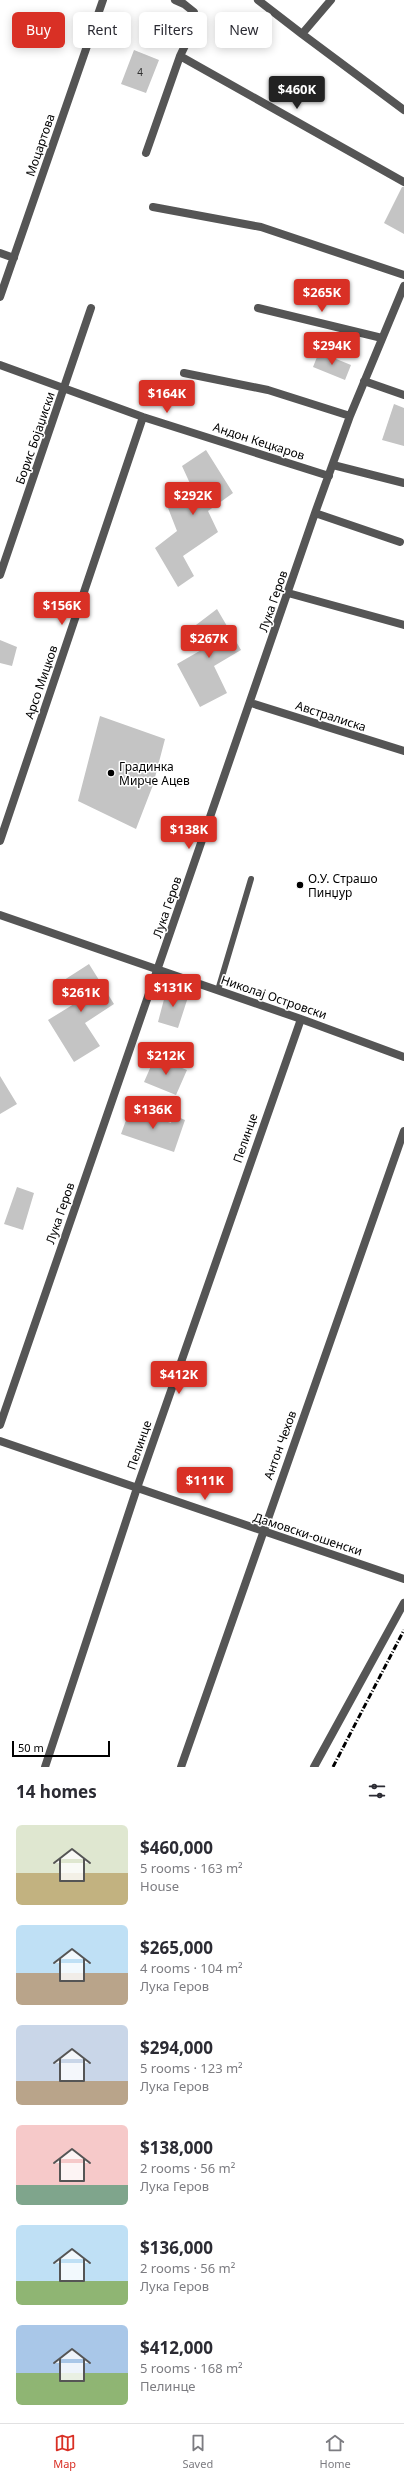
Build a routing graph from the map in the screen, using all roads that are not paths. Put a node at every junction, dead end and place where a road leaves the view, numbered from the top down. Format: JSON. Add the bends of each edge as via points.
{"nodes":[{"id":1,"x":103,"y":0,"type":"edge"},
{"id":2,"x":175,"y":0,"type":"edge"},
{"id":3,"x":258,"y":0,"type":"edge"},
{"id":4,"x":332,"y":0,"type":"edge"},
{"id":5,"x":302,"y":34,"type":"junction"},
{"id":6,"x":180,"y":56,"type":"junction"},
{"id":7,"x":404,"y":110,"type":"edge"},
{"id":8,"x":146,"y":152,"type":"dead end"},
{"id":9,"x":404,"y":182,"type":"edge"},
{"id":10,"x":153,"y":207,"type":"dead end"},
{"id":11,"x":0,"y":253,"type":"edge"},
{"id":12,"x":14,"y":258,"type":"junction"},
{"id":13,"x":404,"y":275,"type":"edge"},
{"id":14,"x":404,"y":286,"type":"edge"},
{"id":15,"x":0,"y":297,"type":"edge"},
{"id":16,"x":91,"y":308,"type":"dead end"},
{"id":17,"x":258,"y":308,"type":"dead end"},
{"id":18,"x":382,"y":338,"type":"junction"},
{"id":19,"x":0,"y":365,"type":"edge"},
{"id":20,"x":184,"y":373,"type":"dead end"},
{"id":21,"x":364,"y":381,"type":"junction"},
{"id":22,"x":64,"y":388,"type":"junction"},
{"id":23,"x":404,"y":395,"type":"edge"},
{"id":24,"x":350,"y":416,"type":"junction"},
{"id":25,"x":143,"y":417,"type":"junction"},
{"id":26,"x":333,"y":466,"type":"junction"},
{"id":27,"x":330,"y":476,"type":"junction"},
{"id":28,"x":404,"y":483,"type":"edge"},
{"id":29,"x":315,"y":514,"type":"junction"},
{"id":30,"x":400,"y":542,"type":"dead end"},
{"id":31,"x":0,"y":575,"type":"edge"},
{"id":32,"x":288,"y":593,"type":"junction"},
{"id":33,"x":404,"y":625,"type":"edge"},
{"id":34,"x":251,"y":703,"type":"junction"},
{"id":35,"x":404,"y":751,"type":"edge"},
{"id":36,"x":0,"y":841,"type":"edge"},
{"id":37,"x":251,"y":879,"type":"dead end"},
{"id":38,"x":0,"y":915,"type":"edge"},
{"id":39,"x":157,"y":969,"type":"junction"},
{"id":40,"x":218,"y":990,"type":"junction"},
{"id":41,"x":301,"y":1019,"type":"junction"},
{"id":42,"x":404,"y":1057,"type":"edge"},
{"id":43,"x":404,"y":1131,"type":"edge"},
{"id":44,"x":0,"y":1425,"type":"edge"},
{"id":45,"x":0,"y":1441,"type":"edge"},
{"id":46,"x":137,"y":1488,"type":"junction"},
{"id":47,"x":262,"y":1532,"type":"junction"},
{"id":48,"x":404,"y":1579,"type":"edge"},
{"id":49,"x":404,"y":1603,"type":"edge"},
{"id":50,"x":44,"y":1767,"type":"edge"},
{"id":51,"x":181,"y":1767,"type":"edge"},
{"id":52,"x":314,"y":1767,"type":"edge"}],
"edges":[{"from":1,"to":12,"type":"street","name":"Моцартова"},
{"from":2,"to":6,"type":"street","via":[[194,12],[195,25]]},
{"from":3,"to":5,"type":"street"},
{"from":4,"to":5,"type":"street"},
{"from":5,"to":7,"type":"street"},
{"from":6,"to":8,"type":"street"},
{"from":6,"to":9,"type":"street"},
{"from":10,"to":13,"type":"street","via":[[261,227]]},
{"from":11,"to":12,"type":"street"},
{"from":12,"to":15,"type":"street","name":"Моцартова"},
{"from":14,"to":18,"type":"street","name":"Лука Геров"},
{"from":16,"to":22,"type":"street","name":"Борис Бојаџиски"},
{"from":17,"to":18,"type":"street"},
{"from":18,"to":21,"type":"street","name":"Лука Геров"},
{"from":19,"to":22,"type":"street","name":"Андон Кецкаров"},
{"from":20,"to":24,"type":"street","via":[[268,390]]},
{"from":21,"to":23,"type":"street"},
{"from":21,"to":24,"type":"street","name":"Лука Геров"},
{"from":22,"to":25,"type":"street","name":"Андон Кецкаров"},
{"from":22,"to":31,"type":"street","name":"Борис Бојаџиски"},
{"from":24,"to":26,"type":"street","name":"Лука Геров"},
{"from":25,"to":27,"type":"street","name":"Андон Кецкаров"},
{"from":25,"to":36,"type":"street","name":"Арсо Мицков"},
{"from":26,"to":27,"type":"street","name":"Лука Геров"},
{"from":26,"to":28,"type":"street"},
{"from":27,"to":29,"type":"street","name":"Лука Геров"},
{"from":29,"to":30,"type":"street"},
{"from":29,"to":32,"type":"street","name":"Лука Геров"},
{"from":32,"to":33,"type":"street"},
{"from":32,"to":34,"type":"street","name":"Лука Геров"},
{"from":34,"to":35,"type":"street","name":"Австралиска"},
{"from":34,"to":39,"type":"street","name":"Лука Геров"},
{"from":37,"to":40,"type":"lane"},
{"from":38,"to":39,"type":"street","name":"Николај Островски"},
{"from":39,"to":40,"type":"street","name":"Николај Островски"},
{"from":39,"to":44,"type":"street","name":"Лука Геров"},
{"from":40,"to":41,"type":"street","name":"Николај Островски"},
{"from":41,"to":42,"type":"street","name":"Николај Островски"},
{"from":41,"to":46,"type":"street","name":"Пелинце"},
{"from":43,"to":47,"type":"street","name":"Антон Чехов"},
{"from":45,"to":46,"type":"street","name":"Дамовски-ошенски"},
{"from":46,"to":47,"type":"street","name":"Дамовски-ошенски"},
{"from":46,"to":50,"type":"street","name":"Пелинце"},
{"from":47,"to":48,"type":"street","name":"Дамовски-ошенски"},
{"from":47,"to":51,"type":"street","name":"Антон Чехов"},
{"from":49,"to":52,"type":"street"}]}
